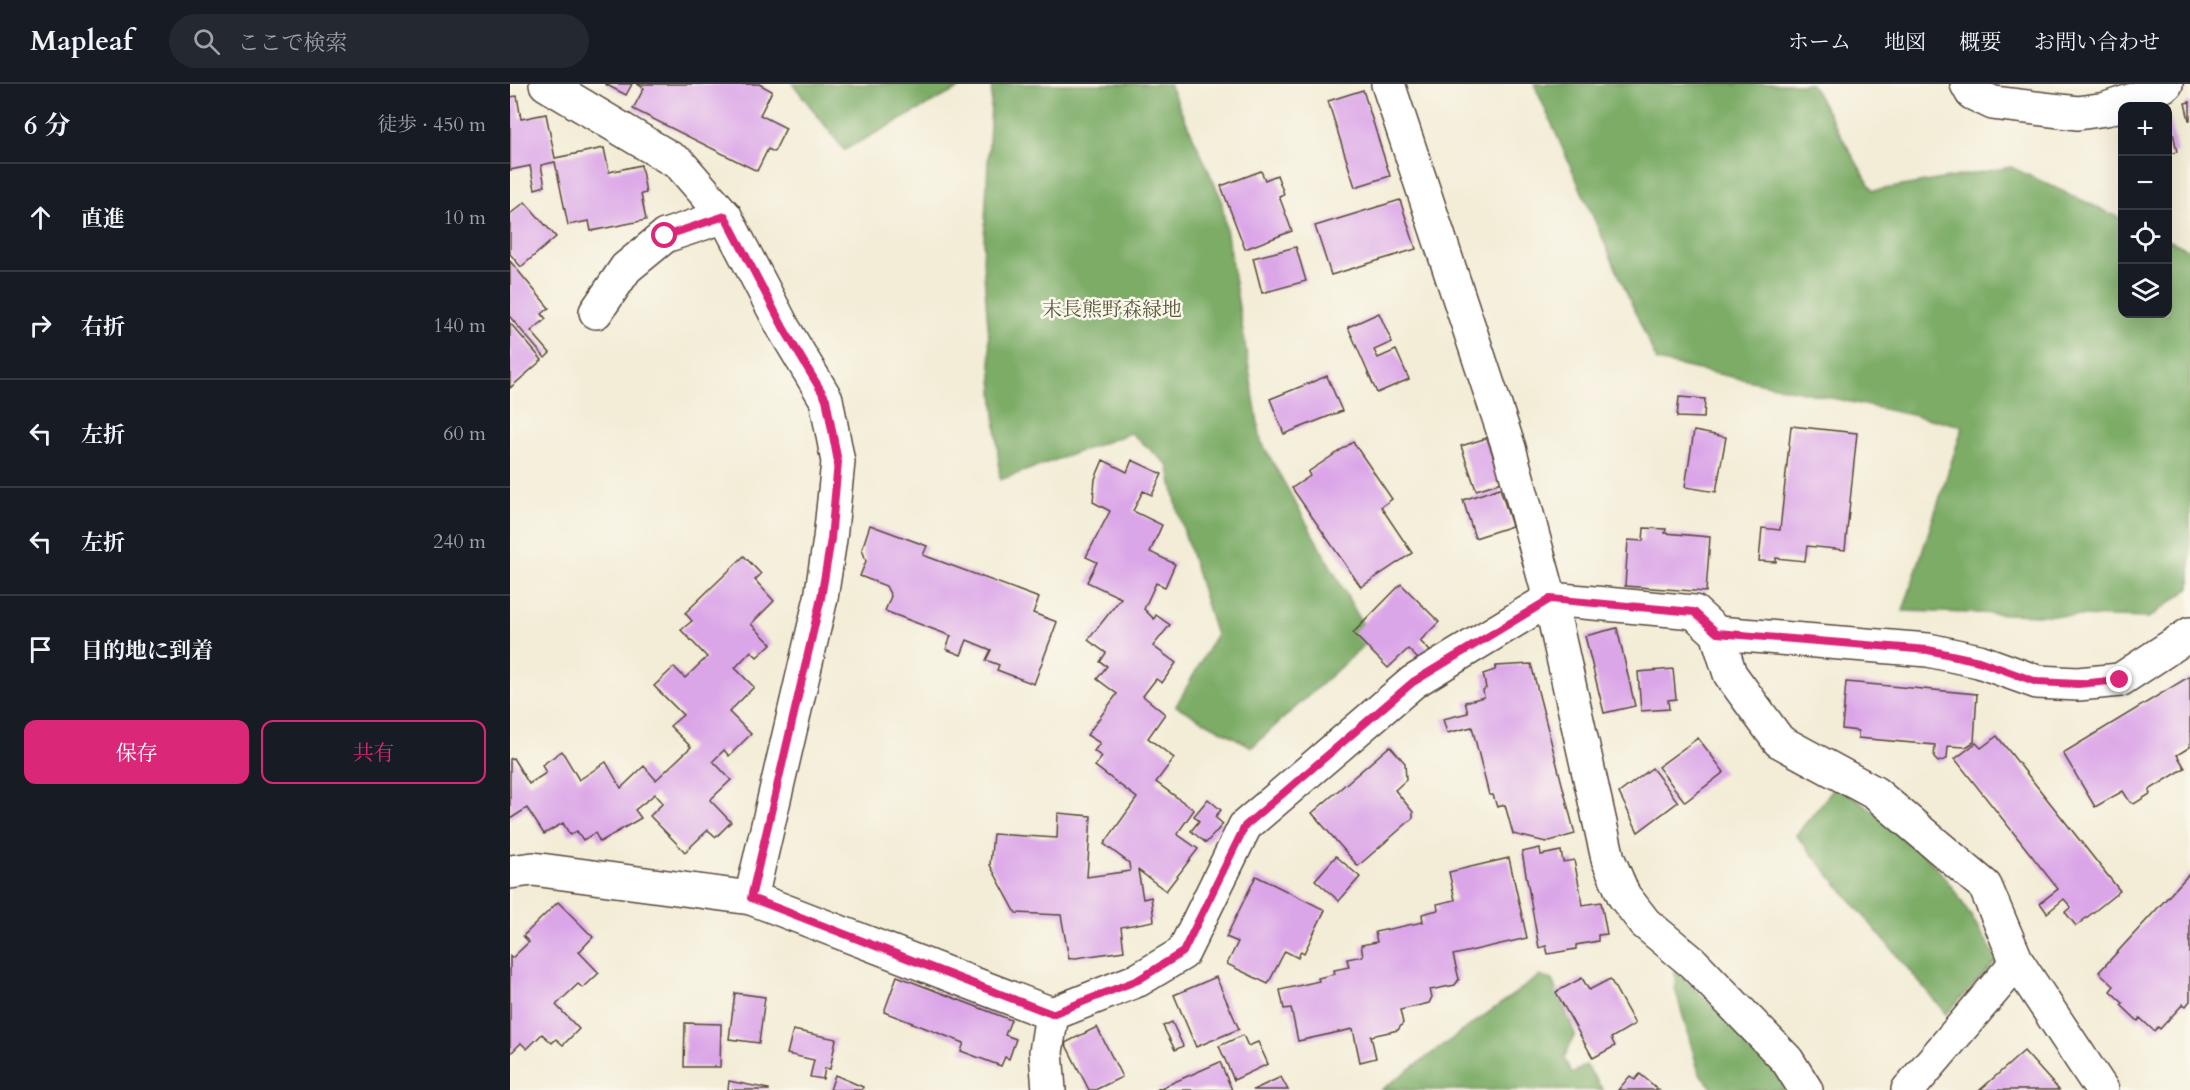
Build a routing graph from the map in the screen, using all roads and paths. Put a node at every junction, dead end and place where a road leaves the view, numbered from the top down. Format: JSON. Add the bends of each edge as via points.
{"nodes":[{"id":1,"x":546,"y":84,"type":"edge"},
{"id":2,"x":1388,"y":84,"type":"edge"},
{"id":3,"x":1967,"y":84,"type":"edge"},
{"id":4,"x":2166,"y":84,"type":"edge"},
{"id":5,"x":725,"y":216,"type":"junction"},
{"id":6,"x":596,"y":312,"type":"dead end"},
{"id":7,"x":1550,"y":599,"type":"junction"},
{"id":8,"x":1717,"y":633,"type":"junction"},
{"id":9,"x":2190,"y":634,"type":"edge"},
{"id":10,"x":510,"y":872,"type":"edge"},
{"id":11,"x":751,"y":898,"type":"junction"},
{"id":12,"x":2017,"y":962,"type":"junction"},
{"id":13,"x":1052,"y":1014,"type":"junction"},
{"id":14,"x":1049,"y":1090,"type":"edge"},
{"id":15,"x":1806,"y":1090,"type":"edge"},
{"id":16,"x":1908,"y":1090,"type":"edge"},
{"id":17,"x":2102,"y":1090,"type":"edge"}],
"edges":[{"from":1,"to":5,"type":"street","via":[[680,164]]},
{"from":2,"to":7,"type":"street","via":[[1509,448]]},
{"from":3,"to":4,"type":"street","via":[[1972,93],[1993,103],[2078,113],[2106,109]]},
{"from":5,"to":6,"type":"street","via":[[665,236],[626,268]]},
{"from":5,"to":11,"type":"street","via":[[826,399],[838,462],[821,598]]},
{"from":7,"to":8,"type":"street","via":[[1694,612]]},
{"from":7,"to":13,"type":"street","via":[[1413,682],[1245,826],[1183,952],[1138,980]]},
{"from":7,"to":15,"type":"street","via":[[1608,859],[1624,896],[1645,923],[1693,963],[1787,1060]]},
{"from":8,"to":9,"type":"street","via":[[1928,650],[1979,661],[2037,682],[2078,684],[2120,680]]},
{"from":8,"to":12,"type":"street","via":[[1730,674],[1779,741],[1875,793],[1985,886]]},
{"from":10,"to":11,"type":"street","via":[[533,869]]},
{"from":11,"to":13,"type":"street"},
{"from":12,"to":16,"type":"street"},
{"from":12,"to":17,"type":"street"},
{"from":13,"to":14,"type":"street","via":[[1046,1052]]}]}
